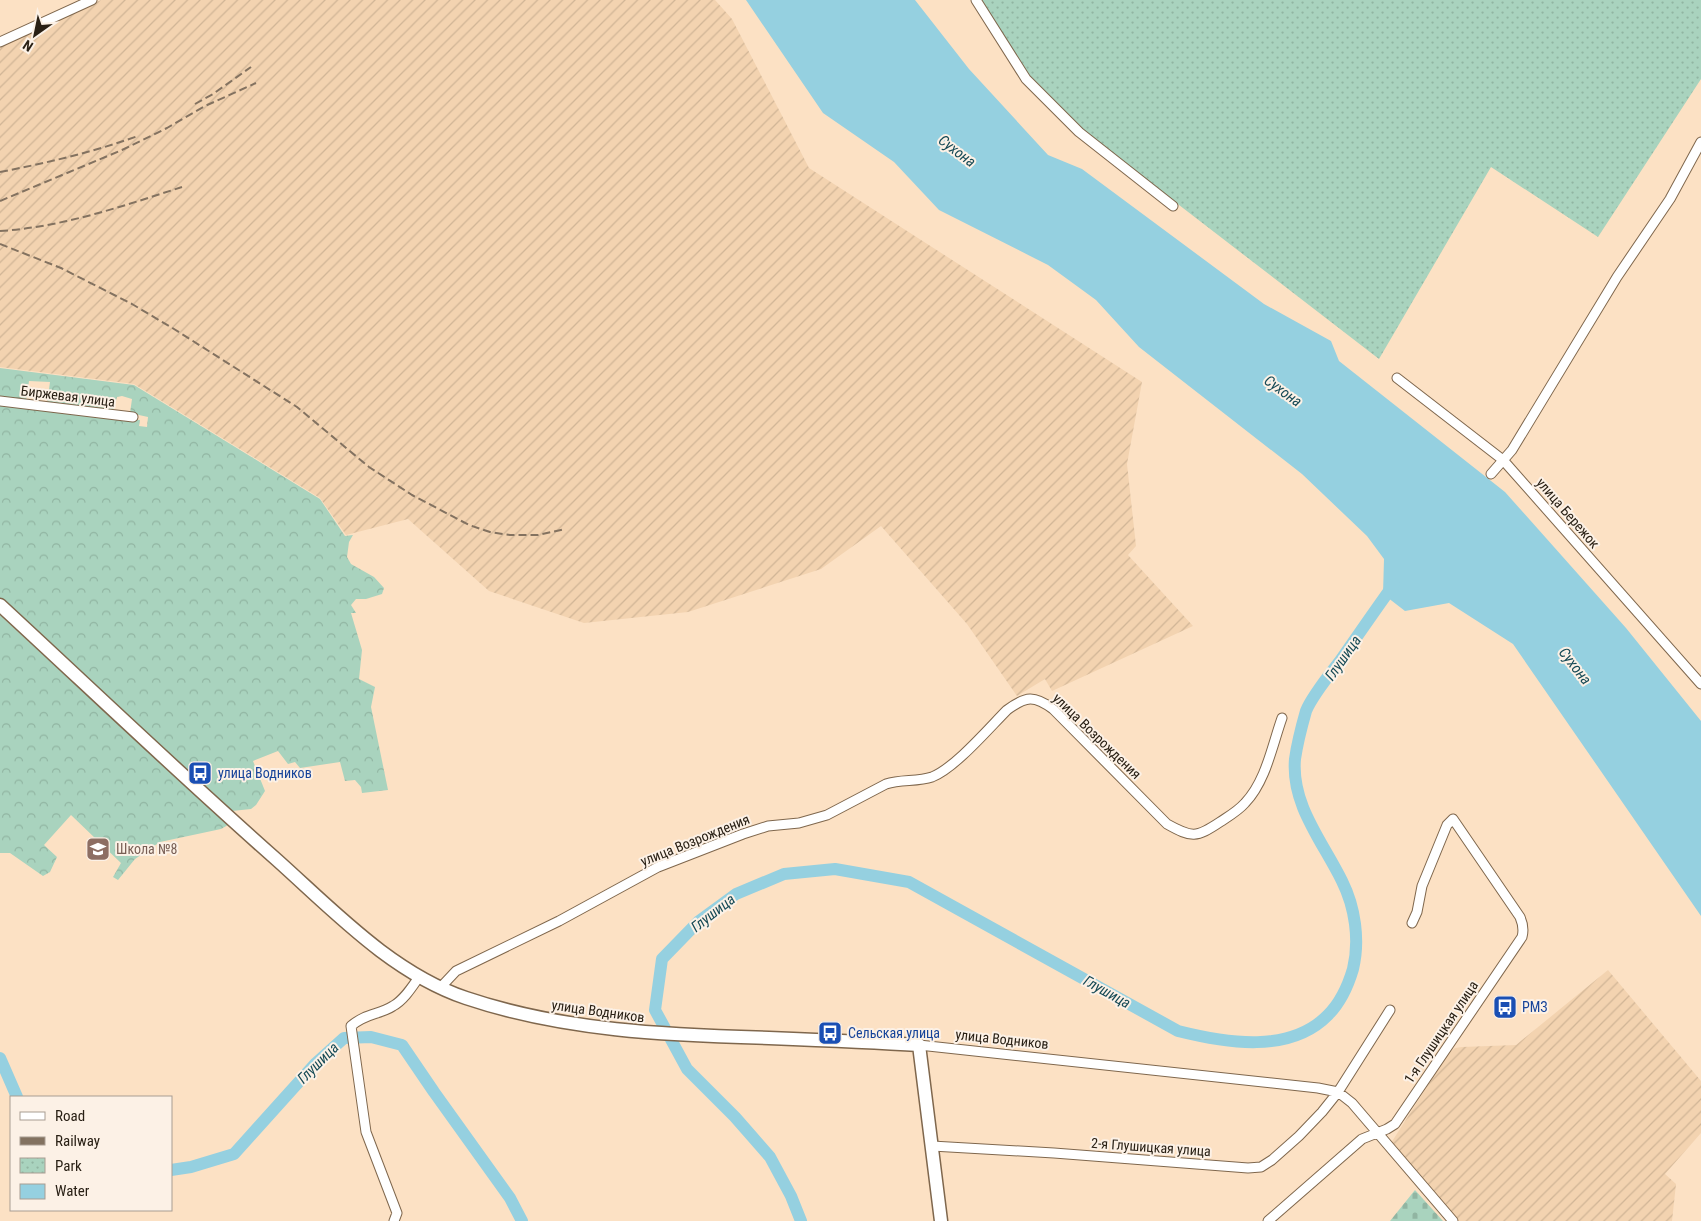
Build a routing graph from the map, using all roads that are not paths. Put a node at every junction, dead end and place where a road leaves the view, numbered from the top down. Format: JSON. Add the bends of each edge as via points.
{"nodes":[{"id":1,"x":92,"y":0,"type":"edge"},
{"id":2,"x":976,"y":0,"type":"edge"},
{"id":3,"x":0,"y":42,"type":"edge"},
{"id":4,"x":1701,"y":142,"type":"edge"},
{"id":5,"x":1173,"y":206,"type":"dead end"},
{"id":6,"x":1397,"y":378,"type":"dead end"},
{"id":7,"x":0,"y":401,"type":"edge"},
{"id":8,"x":133,"y":417,"type":"dead end"},
{"id":9,"x":1503,"y":460,"type":"junction"},
{"id":10,"x":1491,"y":474,"type":"dead end"},
{"id":11,"x":0,"y":605,"type":"edge"},
{"id":12,"x":1701,"y":684,"type":"edge"},
{"id":13,"x":1282,"y":718,"type":"dead end"},
{"id":14,"x":1412,"y":923,"type":"dead end"},
{"id":15,"x":419,"y":977,"type":"junction"},
{"id":16,"x":440,"y":988,"type":"junction"},
{"id":17,"x":1390,"y":1010,"type":"dead end"},
{"id":18,"x":919,"y":1045,"type":"junction"},
{"id":19,"x":1338,"y":1092,"type":"junction"},
{"id":20,"x":1377,"y":1133,"type":"junction"},
{"id":21,"x":932,"y":1146,"type":"junction"},
{"id":22,"x":394,"y":1221,"type":"edge"},
{"id":23,"x":941,"y":1221,"type":"edge"},
{"id":24,"x":1268,"y":1221,"type":"edge"},
{"id":25,"x":1453,"y":1221,"type":"edge"}],
"edges":[{"from":1,"to":3,"type":"street"},
{"from":2,"to":5,"type":"street","via":[[1026,79],[1080,132]]},
{"from":4,"to":9,"type":"street","via":[[1670,199]]},
{"from":6,"to":9,"type":"street","name":"улица Бережок"},
{"from":7,"to":8,"type":"street","name":"Биржевая улица"},
{"from":9,"to":10,"type":"street"},
{"from":9,"to":12,"type":"street","name":"улица Бережок"},
{"from":11,"to":15,"type":"main road","name":"улица Водников","via":[[366,940]]},
{"from":13,"to":16,"type":"street","name":"улица Возрождения","via":[[1263,774],[1249,798],[1210,828],[1191,835],[1167,824],[1053,709],[1038,699],[1026,700],[1007,710],[939,774],[886,784],[827,815],[799,823],[768,826],[658,868],[456,971]]},
{"from":14,"to":20,"type":"street","name":"1-я Глушицкая улица","via":[[1418,912],[1422,886],[1447,825],[1453,819],[1520,917],[1523,933],[1402,1115],[1395,1124]]},
{"from":15,"to":16,"type":"main road","name":"улица Водников"},
{"from":15,"to":22,"type":"street","via":[[409,992],[393,1006],[360,1018],[351,1026],[366,1132],[397,1213]]},
{"from":16,"to":18,"type":"main road","name":"улица Водников","via":[[526,1015],[626,1031]]},
{"from":17,"to":19,"type":"street"},
{"from":18,"to":19,"type":"street","name":"улица Водников"},
{"from":18,"to":21,"type":"main road"},
{"from":19,"to":20,"type":"street","via":[[1352,1102]]},
{"from":19,"to":21,"type":"street","name":"2-я Глушицкая улица","via":[[1299,1136],[1266,1164],[1254,1168]]},
{"from":20,"to":24,"type":"street","name":"1-я Глушицкая улица","via":[[1362,1139]]},
{"from":20,"to":25,"type":"street"},
{"from":21,"to":23,"type":"main road"}]}
